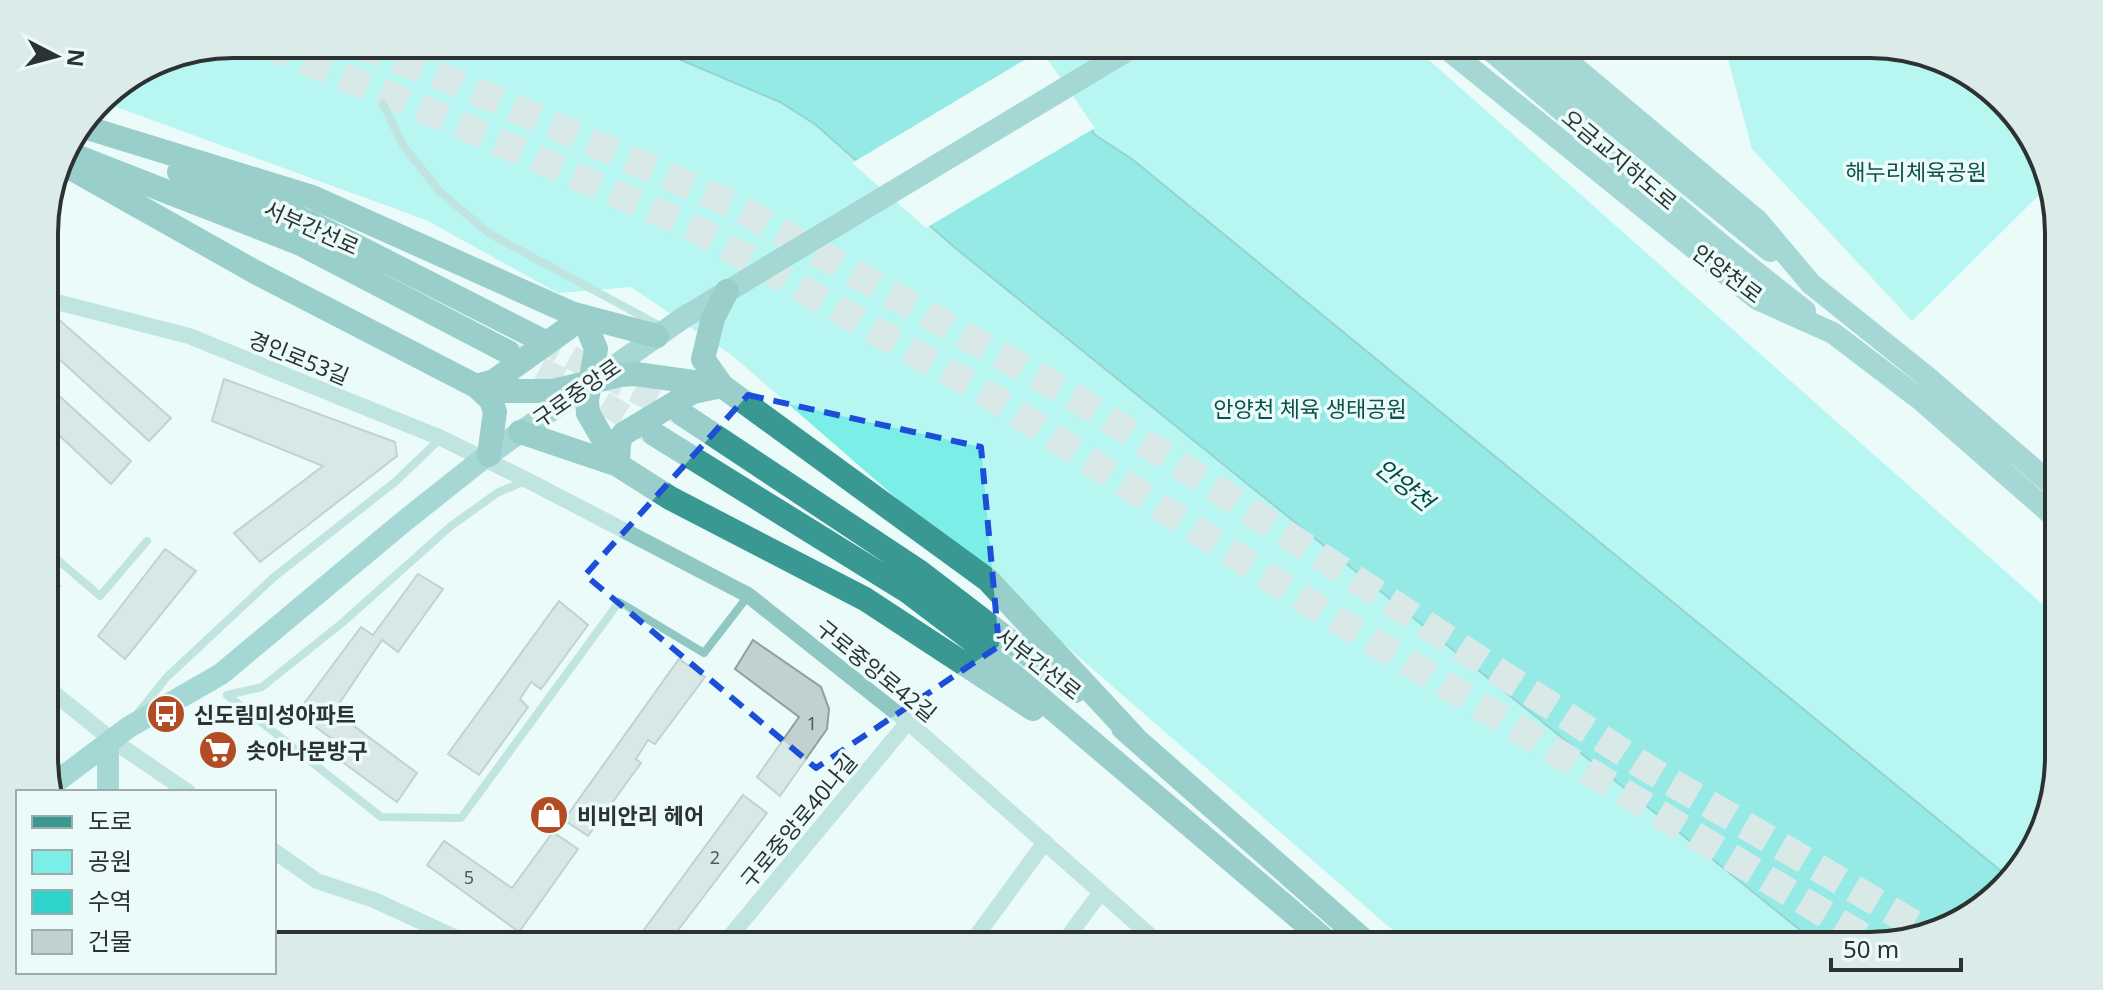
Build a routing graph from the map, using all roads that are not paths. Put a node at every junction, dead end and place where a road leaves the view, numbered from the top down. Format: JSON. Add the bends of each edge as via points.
{"nodes":[{"id":1,"x":1115,"y":58,"type":"edge"},
{"id":2,"x":1458,"y":58,"type":"edge"},
{"id":3,"x":1500,"y":58,"type":"edge"},
{"id":4,"x":1532,"y":58,"type":"edge"},
{"id":5,"x":1564,"y":58,"type":"edge"},
{"id":6,"x":383,"y":104,"type":"dead end"},
{"id":7,"x":92,"y":129,"type":"edge"},
{"id":8,"x":87,"y":136,"type":"edge"},
{"id":9,"x":76,"y":156,"type":"edge"},
{"id":10,"x":70,"y":168,"type":"edge"},
{"id":11,"x":1811,"y":284,"type":"junction"},
{"id":12,"x":727,"y":291,"type":"junction"},
{"id":13,"x":58,"y":302,"type":"edge"},
{"id":14,"x":571,"y":313,"type":"junction"},
{"id":15,"x":669,"y":328,"type":"junction"},
{"id":16,"x":1833,"y":333,"type":"junction"},
{"id":17,"x":539,"y":339,"type":"tunnel mouth"},
{"id":18,"x":508,"y":352,"type":"tunnel mouth"},
{"id":19,"x":591,"y":382,"type":"junction"},
{"id":20,"x":476,"y":386,"type":"junction"},
{"id":21,"x":722,"y":386,"type":"junction"},
{"id":22,"x":682,"y":414,"type":"tunnel mouth"},
{"id":23,"x":516,"y":434,"type":"junction"},
{"id":24,"x":654,"y":434,"type":"tunnel mouth"},
{"id":25,"x":441,"y":438,"type":"junction"},
{"id":26,"x":489,"y":455,"type":"junction"},
{"id":27,"x":618,"y":465,"type":"junction"},
{"id":28,"x":2045,"y":479,"type":"edge"},
{"id":29,"x":527,"y":480,"type":"junction"},
{"id":30,"x":2045,"y":509,"type":"edge"},
{"id":31,"x":147,"y":541,"type":"dead end"},
{"id":32,"x":58,"y":560,"type":"edge"},
{"id":33,"x":748,"y":595,"type":"junction"},
{"id":34,"x":58,"y":695,"type":"edge"},
{"id":35,"x":908,"y":722,"type":"junction"},
{"id":36,"x":116,"y":737,"type":"junction"},
{"id":37,"x":1134,"y":737,"type":"junction"},
{"id":38,"x":1120,"y":765,"type":"junction"},
{"id":39,"x":60,"y":783,"type":"edge"},
{"id":40,"x":108,"y":790,"type":"edge"},
{"id":41,"x":185,"y":790,"type":"edge"},
{"id":42,"x":1045,"y":842,"type":"junction"},
{"id":43,"x":276,"y":852,"type":"edge"},
{"id":44,"x":1101,"y":892,"type":"junction"},
{"id":45,"x":444,"y":932,"type":"edge"},
{"id":46,"x":734,"y":932,"type":"edge"},
{"id":47,"x":979,"y":932,"type":"edge"},
{"id":48,"x":1071,"y":932,"type":"edge"},
{"id":49,"x":1143,"y":932,"type":"edge"},
{"id":50,"x":1316,"y":932,"type":"edge"},
{"id":51,"x":1354,"y":932,"type":"edge"}],
"edges":[{"from":1,"to":12,"type":"main road","name":"구로중앙로"},
{"from":2,"to":16,"type":"main road","name":"안양천로","via":[[1757,299]]},
{"from":3,"to":16,"type":"main road","name":"오금교지하도로"},
{"from":4,"to":11,"type":"main road","name":"오금교지하도로"},
{"from":5,"to":11,"type":"main road","via":[[1758,221]]},
{"from":6,"to":15,"type":"lane","via":[[403,145],[439,191],[490,234]]},
{"from":7,"to":14,"type":"main road","via":[[312,197]]},
{"from":8,"to":17,"type":"main road","name":"서부간선로","via":[[311,223]]},
{"from":9,"to":18,"type":"main road","name":"서부간선로","via":[[301,244]]},
{"from":10,"to":20,"type":"main road","via":[[257,273]]},
{"from":11,"to":28,"type":"main road"},
{"from":12,"to":15,"type":"main road","name":"구로중앙로"},
{"from":12,"to":21,"type":"main road","via":[[713,318],[703,359]]},
{"from":13,"to":25,"type":"street","name":"경인로53길","via":[[189,336]]},
{"from":14,"to":15,"type":"main road"},
{"from":14,"to":19,"type":"main road","via":[[593,338]]},
{"from":14,"to":20,"type":"main road","via":[[568,328],[494,381]]},
{"from":15,"to":19,"type":"main road","name":"구로중앙로"},
{"from":16,"to":30,"type":"main road","name":"안양천로","via":[[1921,400]]},
{"from":19,"to":20,"type":"main road","via":[[532,392]]},
{"from":19,"to":21,"type":"main road","via":[[636,374]]},
{"from":19,"to":23,"type":"main road","name":"구로중앙로"},
{"from":19,"to":27,"type":"main road","via":[[588,413]]},
{"from":20,"to":26,"type":"main road","via":[[495,412]]},
{"from":21,"to":27,"type":"main road","via":[[693,392],[623,434]]},
{"from":21,"to":37,"type":"main road","via":[[988,580]]},
{"from":22,"to":37,"type":"main road","name":"서부간선로","via":[[920,572]]},
{"from":23,"to":26,"type":"main road","name":"구로중앙로"},
{"from":23,"to":27,"type":"main road"},
{"from":24,"to":38,"type":"main road","name":"서부간선로","via":[[907,591]]},
{"from":25,"to":29,"type":"street","name":"경인로53길"},
{"from":25,"to":36,"type":"lane","via":[[405,474],[274,577],[167,677]]},
{"from":26,"to":36,"type":"main road","name":"구로중앙로","via":[[221,674]]},
{"from":27,"to":38,"type":"main road","via":[[670,498],[865,599]]},
{"from":29,"to":33,"type":"street","name":"구로중앙로42길"},
{"from":29,"to":33,"type":"lane","via":[[497,493],[451,526],[262,687],[227,695],[381,817],[461,818],[619,602],[704,653]]},
{"from":31,"to":32,"type":"lane","via":[[100,596]]},
{"from":33,"to":35,"type":"street","name":"구로중앙로42길"},
{"from":34,"to":36,"type":"street"},
{"from":35,"to":42,"type":"street","name":"구로중앙로42길"},
{"from":35,"to":46,"type":"street","name":"구로중앙로40나길"},
{"from":36,"to":39,"type":"main road","name":"구로중앙로"},
{"from":36,"to":40,"type":"main road"},
{"from":36,"to":41,"type":"street"},
{"from":37,"to":51,"type":"main road","name":"서부간선로"},
{"from":38,"to":50,"type":"main road","name":"서부간선로"},
{"from":42,"to":44,"type":"street","name":"구로중앙로42길"},
{"from":42,"to":47,"type":"street"},
{"from":43,"to":45,"type":"street","via":[[317,881]]},
{"from":44,"to":48,"type":"street"},
{"from":44,"to":49,"type":"street","name":"구로중앙로42길"}]}
